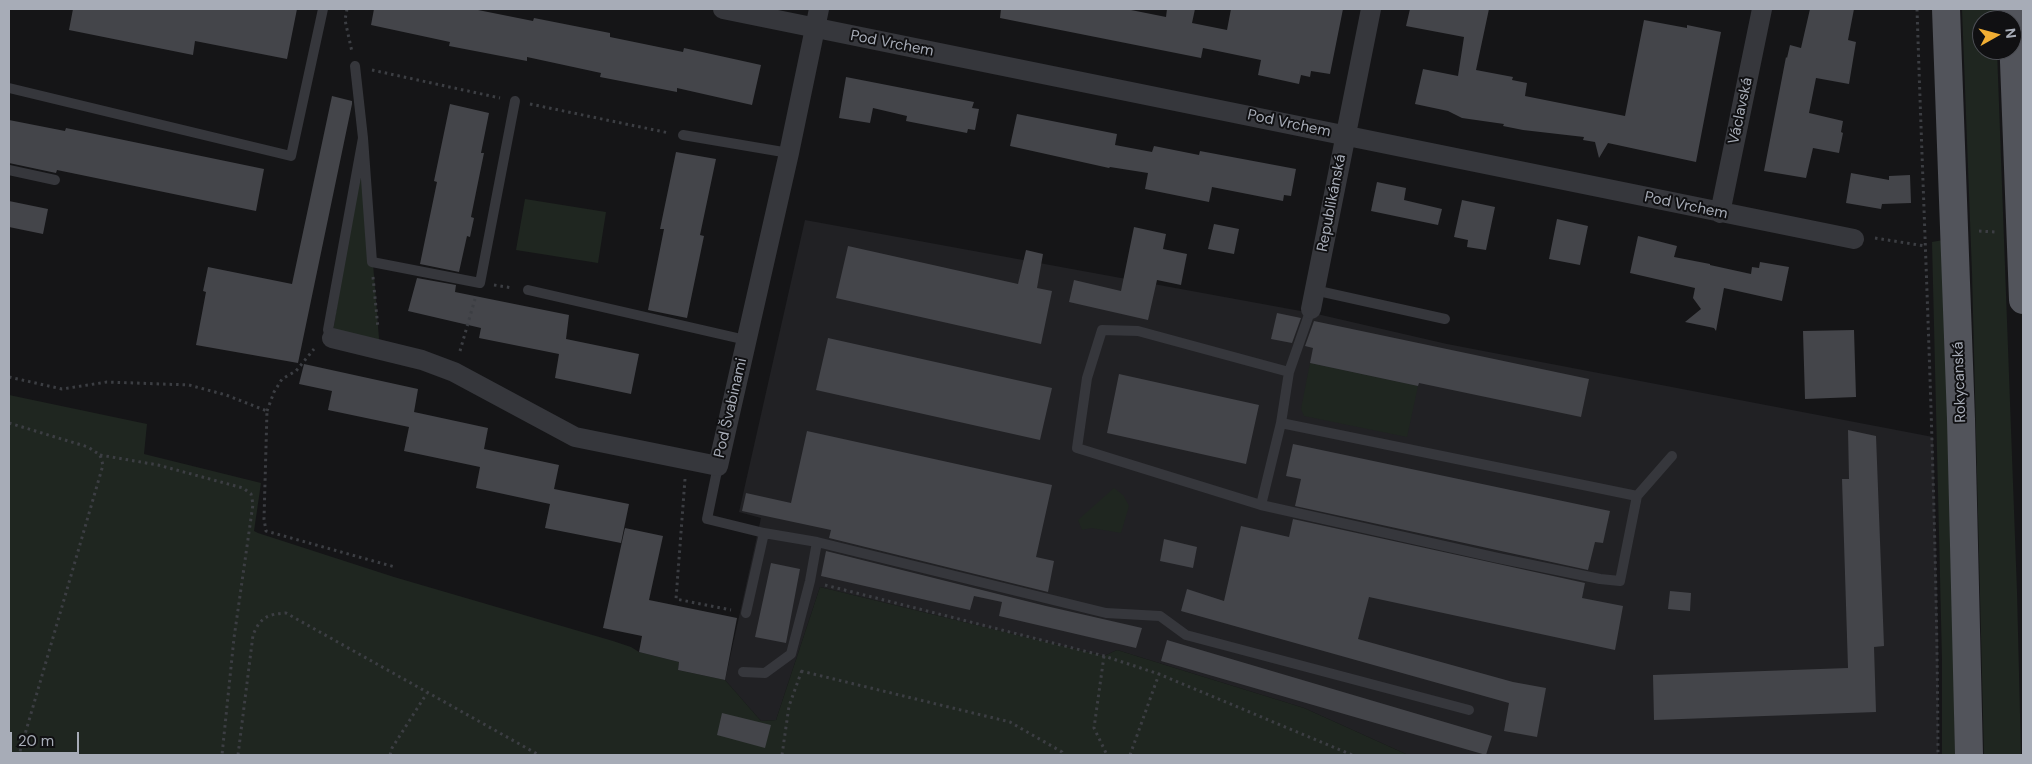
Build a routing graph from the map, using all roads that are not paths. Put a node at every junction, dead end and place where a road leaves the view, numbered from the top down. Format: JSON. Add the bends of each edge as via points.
{"nodes":[{"id":1,"x":323,"y":9,"type":"edge"},
{"id":2,"x":724,"y":9,"type":"edge"},
{"id":3,"x":1371,"y":9,"type":"edge"},
{"id":4,"x":1762,"y":9,"type":"edge"},
{"id":5,"x":1946,"y":9,"type":"edge"},
{"id":6,"x":2012,"y":9,"type":"edge"},
{"id":7,"x":817,"y":18,"type":"edge"},
{"id":8,"x":355,"y":66,"type":"road end"},
{"id":9,"x":9,"y":88,"type":"edge"},
{"id":10,"x":515,"y":101,"type":"road end"},
{"id":11,"x":683,"y":135,"type":"road end"},
{"id":12,"x":1345,"y":136,"type":"junction"},
{"id":13,"x":363,"y":138,"type":"junction"},
{"id":14,"x":788,"y":153,"type":"junction"},
{"id":15,"x":9,"y":170,"type":"edge"},
{"id":16,"x":55,"y":180,"type":"dead end"},
{"id":17,"x":1720,"y":213,"type":"junction"},
{"id":18,"x":1854,"y":240,"type":"road end"},
{"id":19,"x":528,"y":290,"type":"road end"},
{"id":20,"x":1313,"y":299,"type":"junction"},
{"id":21,"x":2023,"y":300,"type":"edge"},
{"id":22,"x":1445,"y":319,"type":"dead end"},
{"id":23,"x":332,"y":338,"type":"joint"},
{"id":24,"x":746,"y":340,"type":"junction"},
{"id":25,"x":1289,"y":372,"type":"junction"},
{"id":26,"x":1281,"y":423,"type":"junction"},
{"id":27,"x":1672,"y":456,"type":"dead end"},
{"id":28,"x":718,"y":466,"type":"junction"},
{"id":29,"x":1637,"y":496,"type":"junction"},
{"id":30,"x":1261,"y":506,"type":"junction"},
{"id":31,"x":764,"y":533,"type":"junction"},
{"id":32,"x":817,"y":542,"type":"junction"},
{"id":33,"x":746,"y":613,"type":"road end"},
{"id":34,"x":743,"y":672,"type":"dead end"},
{"id":35,"x":1469,"y":710,"type":"dead end"},
{"id":36,"x":1969,"y":755,"type":"edge"}],
"edges":[{"from":1,"to":9,"type":"lane","via":[[291,156]]},
{"from":2,"to":7,"type":"street","name":"Pod Vrchem"},
{"from":3,"to":12,"type":"street","name":"Republikánská"},
{"from":4,"to":17,"type":"street","name":"Václavská"},
{"from":5,"to":36,"type":"main road","name":"Rokycanská"},
{"from":6,"to":21,"type":"main road"},
{"from":7,"to":12,"type":"street","name":"Pod Vrchem"},
{"from":7,"to":14,"type":"street","name":"Pod Švabinami"},
{"from":8,"to":13,"type":"lane"},
{"from":10,"to":13,"type":"lane","via":[[480,283],[372,262]]},
{"from":11,"to":14,"type":"lane"},
{"from":12,"to":17,"type":"street","name":"Pod Vrchem"},
{"from":12,"to":20,"type":"street","name":"Republikánská"},
{"from":13,"to":23,"type":"lane","via":[[328,330]]},
{"from":14,"to":24,"type":"street","name":"Pod Švabinami"},
{"from":15,"to":16,"type":"lane"},
{"from":17,"to":18,"type":"street","name":"Pod Vrchem"},
{"from":19,"to":24,"type":"lane"},
{"from":20,"to":22,"type":"lane"},
{"from":20,"to":25,"type":"lane"},
{"from":23,"to":28,"type":"street","name":"Pod Švabinami","via":[[422,360],[454,372],[575,437]]},
{"from":24,"to":28,"type":"street","name":"Pod Švabinami"},
{"from":25,"to":26,"type":"lane"},
{"from":25,"to":30,"type":"lane","via":[[1138,331],[1102,330],[1087,378],[1077,448]]},
{"from":26,"to":29,"type":"lane"},
{"from":26,"to":30,"type":"lane"},
{"from":27,"to":29,"type":"lane"},
{"from":28,"to":31,"type":"lane","via":[[707,519]]},
{"from":29,"to":30,"type":"lane","via":[[1620,581],[1507,560]]},
{"from":31,"to":32,"type":"lane"},
{"from":31,"to":33,"type":"lane"},
{"from":32,"to":34,"type":"lane","via":[[792,654],[765,674]]},
{"from":32,"to":35,"type":"lane","via":[[1106,614],[1160,616],[1186,635]]}]}
